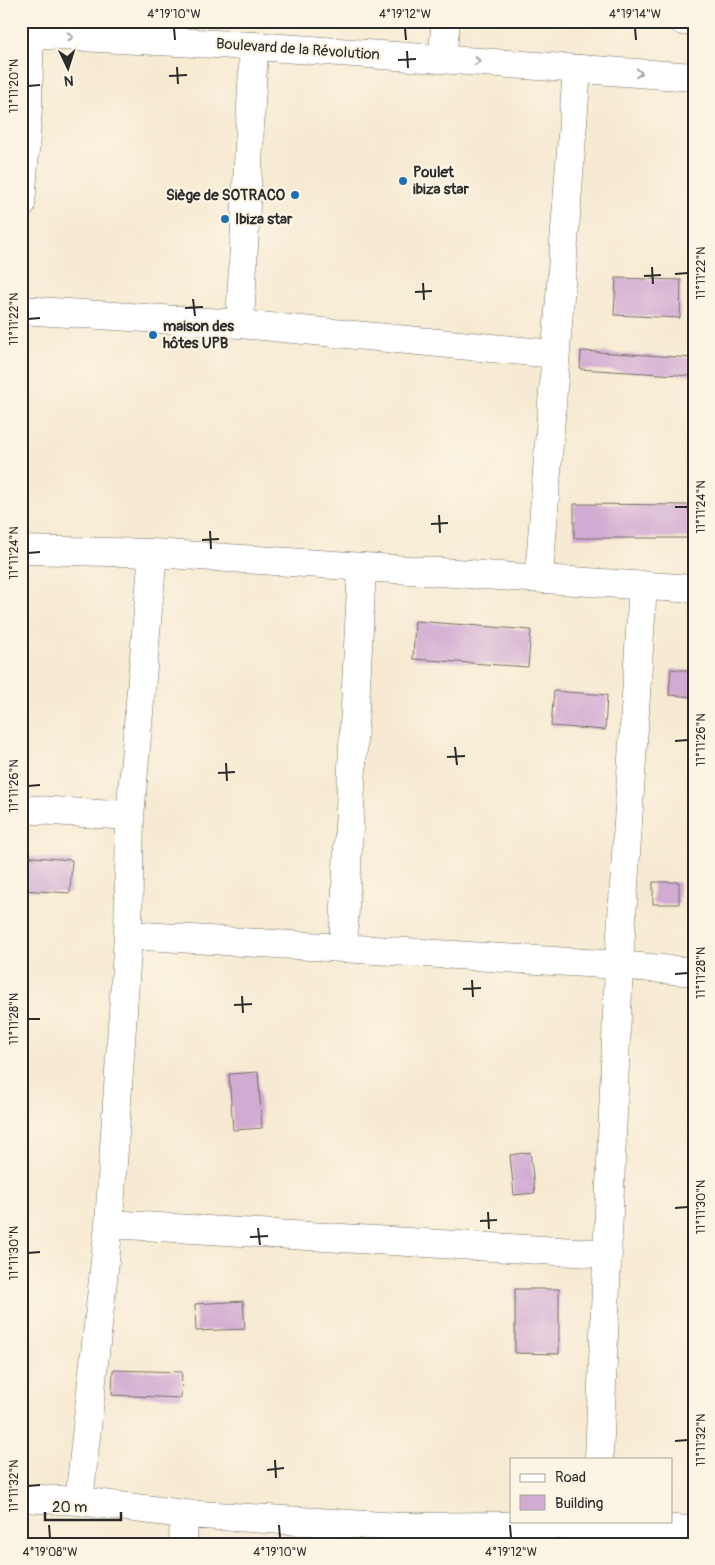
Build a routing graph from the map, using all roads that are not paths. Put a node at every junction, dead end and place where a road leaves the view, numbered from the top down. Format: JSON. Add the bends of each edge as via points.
{"nodes":[{"id":1,"x":446,"y":21,"type":"edge"},
{"id":2,"x":683,"y":21,"type":"edge"},
{"id":3,"x":694,"y":22,"type":"edge"},
{"id":4,"x":27,"y":30,"type":"edge"},
{"id":5,"x":254,"y":46,"type":"junction"},
{"id":6,"x":442,"y":58,"type":"junction"},
{"id":7,"x":577,"y":68,"type":"junction"},
{"id":8,"x":694,"y":77,"type":"edge"},
{"id":9,"x":25,"y":108,"type":"edge"},
{"id":10,"x":21,"y":205,"type":"edge"},
{"id":11,"x":21,"y":310,"type":"edge"},
{"id":12,"x":240,"y":324,"type":"junction"},
{"id":13,"x":554,"y":354,"type":"junction"},
{"id":14,"x":21,"y":550,"type":"edge"},
{"id":15,"x":152,"y":553,"type":"junction"},
{"id":16,"x":362,"y":567,"type":"junction"},
{"id":17,"x":539,"y":578,"type":"junction"},
{"id":18,"x":643,"y":585,"type":"junction"},
{"id":19,"x":694,"y":589,"type":"edge"},
{"id":20,"x":21,"y":809,"type":"edge"},
{"id":21,"x":130,"y":816,"type":"junction"},
{"id":22,"x":128,"y":935,"type":"junction"},
{"id":23,"x":343,"y":948,"type":"junction"},
{"id":24,"x":619,"y":965,"type":"junction"},
{"id":25,"x":694,"y":972,"type":"edge"},
{"id":26,"x":109,"y":1224,"type":"junction"},
{"id":27,"x":608,"y":1254,"type":"junction"},
{"id":28,"x":599,"y":1458,"type":"edge"},
{"id":29,"x":21,"y":1498,"type":"edge"},
{"id":30,"x":80,"y":1501,"type":"junction"},
{"id":31,"x":184,"y":1514,"type":"junction"},
{"id":32,"x":596,"y":1523,"type":"edge"},
{"id":33,"x":694,"y":1530,"type":"edge"},
{"id":34,"x":399,"y":1535,"type":"edge"},
{"id":35,"x":183,"y":1544,"type":"edge"}],
"edges":[{"from":1,"to":6,"type":"street"},
{"from":2,"to":3,"type":"street"},
{"from":4,"to":5,"type":"street","name":"Boulevard de la Révolution","one_way":true},
{"from":4,"to":9,"type":"street"},
{"from":5,"to":6,"type":"street","name":"Boulevard de la Révolution"},
{"from":5,"to":12,"type":"street"},
{"from":6,"to":7,"type":"street","name":"Boulevard de la Révolution","one_way":true},
{"from":7,"to":8,"type":"street","name":"Boulevard de la Révolution","one_way":true},
{"from":7,"to":13,"type":"street"},
{"from":9,"to":10,"type":"street"},
{"from":11,"to":12,"type":"street"},
{"from":12,"to":13,"type":"street"},
{"from":13,"to":17,"type":"street"},
{"from":14,"to":15,"type":"street"},
{"from":15,"to":16,"type":"street"},
{"from":15,"to":21,"type":"street"},
{"from":16,"to":17,"type":"street"},
{"from":16,"to":23,"type":"street"},
{"from":17,"to":18,"type":"street"},
{"from":18,"to":19,"type":"street"},
{"from":18,"to":24,"type":"street"},
{"from":20,"to":21,"type":"street"},
{"from":21,"to":22,"type":"street"},
{"from":22,"to":23,"type":"street"},
{"from":22,"to":26,"type":"street"},
{"from":23,"to":24,"type":"street"},
{"from":24,"to":25,"type":"street"},
{"from":24,"to":27,"type":"street"},
{"from":26,"to":27,"type":"street"},
{"from":26,"to":30,"type":"street"},
{"from":27,"to":28,"type":"street"},
{"from":29,"to":30,"type":"street"},
{"from":30,"to":31,"type":"street"},
{"from":31,"to":34,"type":"street"},
{"from":31,"to":35,"type":"street"},
{"from":32,"to":33,"type":"street"},
{"from":32,"to":34,"type":"street"}]}
